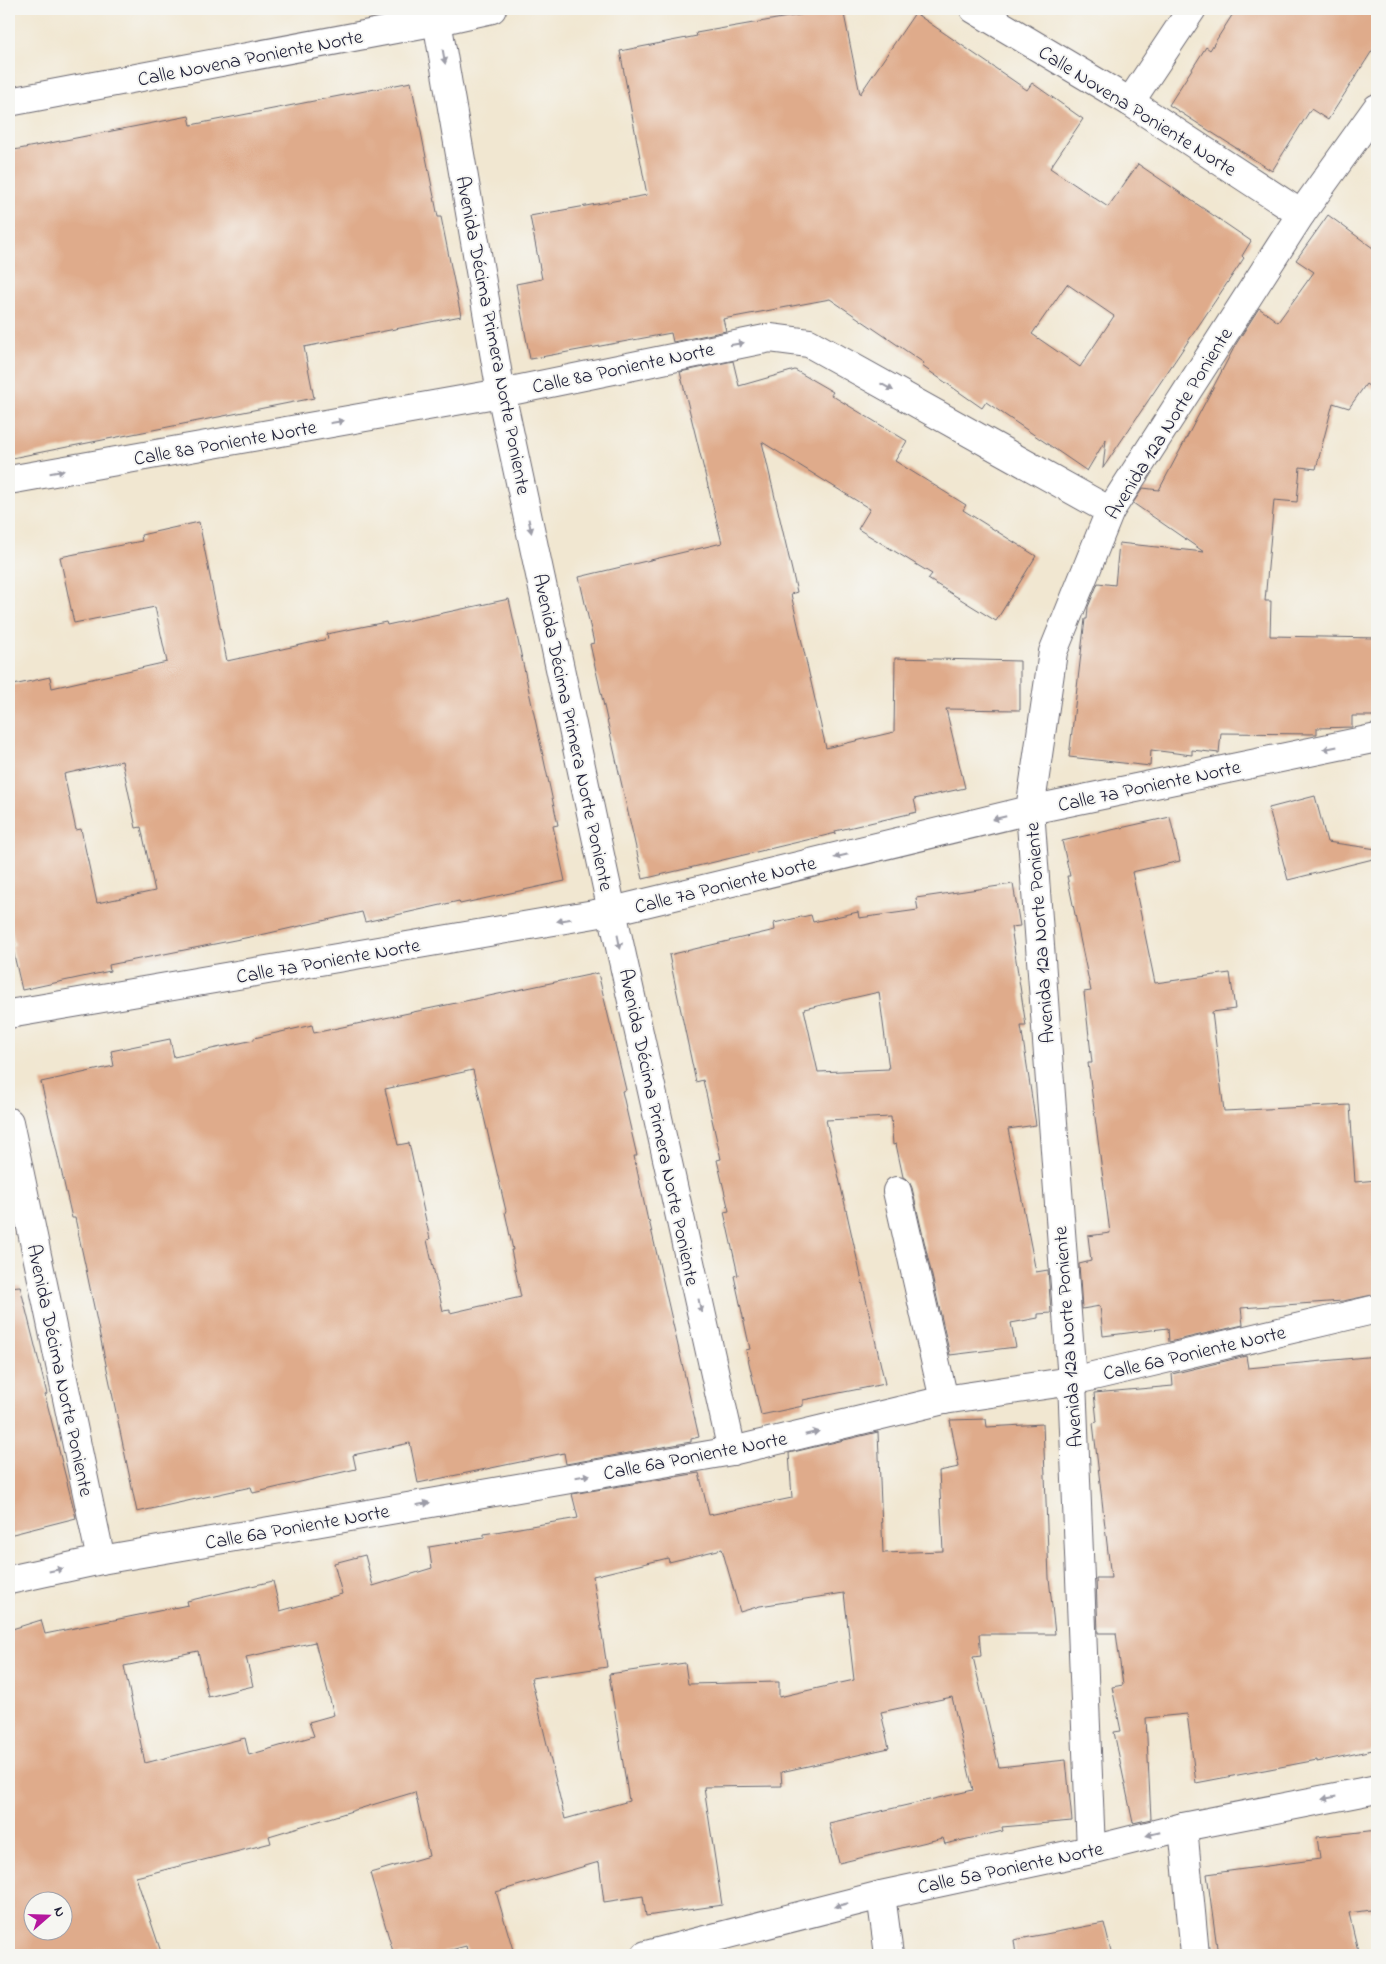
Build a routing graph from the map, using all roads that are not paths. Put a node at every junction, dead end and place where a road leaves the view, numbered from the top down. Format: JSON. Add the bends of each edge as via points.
{"nodes":[{"id":1,"x":492,"y":9,"type":"edge"},
{"id":2,"x":974,"y":9,"type":"edge"},
{"id":3,"x":1192,"y":9,"type":"edge"},
{"id":4,"x":436,"y":15,"type":"edge"},
{"id":5,"x":9,"y":102,"type":"edge"},
{"id":6,"x":1130,"y":102,"type":"junction"},
{"id":7,"x":1377,"y":108,"type":"edge"},
{"id":8,"x":1301,"y":214,"type":"junction"},
{"id":9,"x":501,"y":392,"type":"junction"},
{"id":10,"x":9,"y":480,"type":"edge"},
{"id":11,"x":1110,"y":511,"type":"junction"},
{"id":12,"x":1377,"y":738,"type":"edge"},
{"id":13,"x":1030,"y":810,"type":"junction"},
{"id":14,"x":612,"y":912,"type":"junction"},
{"id":15,"x":9,"y":1014,"type":"edge"},
{"id":16,"x":9,"y":1122,"type":"edge"},
{"id":17,"x":898,"y":1191,"type":"dead end"},
{"id":18,"x":1377,"y":1309,"type":"edge"},
{"id":19,"x":1072,"y":1381,"type":"junction"},
{"id":20,"x":944,"y":1400,"type":"junction"},
{"id":21,"x":732,"y":1451,"type":"junction"},
{"id":22,"x":101,"y":1560,"type":"junction"},
{"id":23,"x":9,"y":1580,"type":"edge"},
{"id":24,"x":1377,"y":1789,"type":"edge"},
{"id":25,"x":1182,"y":1827,"type":"junction"},
{"id":26,"x":1091,"y":1850,"type":"junction"},
{"id":27,"x":881,"y":1895,"type":"junction"},
{"id":28,"x":646,"y":1955,"type":"edge"},
{"id":29,"x":889,"y":1955,"type":"edge"},
{"id":30,"x":1196,"y":1955,"type":"edge"}],
"edges":[{"from":1,"to":4,"type":"street","name":"Calle Novena Poniente Norte"},
{"from":2,"to":6,"type":"street","name":"Calle Novena Poniente Norte"},
{"from":3,"to":6,"type":"street"},
{"from":4,"to":5,"type":"street","name":"Calle Novena Poniente Norte"},
{"from":4,"to":9,"type":"street","name":"Avenida Décima Primera Norte Poniente","one_way":true},
{"from":6,"to":8,"type":"street","name":"Calle Novena Poniente Norte"},
{"from":7,"to":8,"type":"street","name":"Avenida 12a Norte Poniente"},
{"from":8,"to":11,"type":"street","name":"Avenida 12a Norte Poniente"},
{"from":10,"to":9,"type":"street","name":"Calle 8a Poniente Norte","one_way":true},
{"from":9,"to":11,"type":"street","name":"Calle 8a Poniente Norte","one_way":true,"via":[[770,338],[809,343]]},
{"from":9,"to":14,"type":"street","name":"Avenida Décima Primera Norte Poniente","one_way":true},
{"from":11,"to":13,"type":"street","name":"Avenida 12a Norte Poniente","via":[[1053,652]]},
{"from":12,"to":13,"type":"street","name":"Calle 7a Poniente Norte","one_way":true},
{"from":13,"to":14,"type":"street","name":"Calle 7a Poniente Norte","one_way":true},
{"from":13,"to":19,"type":"street","name":"Avenida 12a Norte Poniente"},
{"from":14,"to":15,"type":"street","name":"Calle 7a Poniente Norte","one_way":true},
{"from":14,"to":21,"type":"street","name":"Avenida Décima Primera Norte Poniente","one_way":true},
{"from":16,"to":22,"type":"street","name":"Avenida Décima Norte Poniente"},
{"from":17,"to":20,"type":"street"},
{"from":18,"to":19,"type":"street","name":"Calle 6a Poniente Norte"},
{"from":19,"to":20,"type":"street","name":"Calle 6a Poniente Norte"},
{"from":19,"to":26,"type":"street","name":"Avenida 12a Norte Poniente"},
{"from":21,"to":20,"type":"street","name":"Calle 6a Poniente Norte","one_way":true},
{"from":22,"to":21,"type":"street","name":"Calle 6a Poniente Norte","one_way":true},
{"from":23,"to":22,"type":"street","name":"Calle 6a Poniente Norte","one_way":true},
{"from":24,"to":25,"type":"street","name":"Calle 5a Poniente Norte","one_way":true},
{"from":25,"to":26,"type":"street","name":"Calle 5a Poniente Norte","one_way":true},
{"from":25,"to":30,"type":"street"},
{"from":26,"to":27,"type":"street","name":"Calle 5a Poniente Norte"},
{"from":27,"to":28,"type":"street","name":"Calle 5a Poniente Norte","one_way":true},
{"from":27,"to":29,"type":"street"}]}
